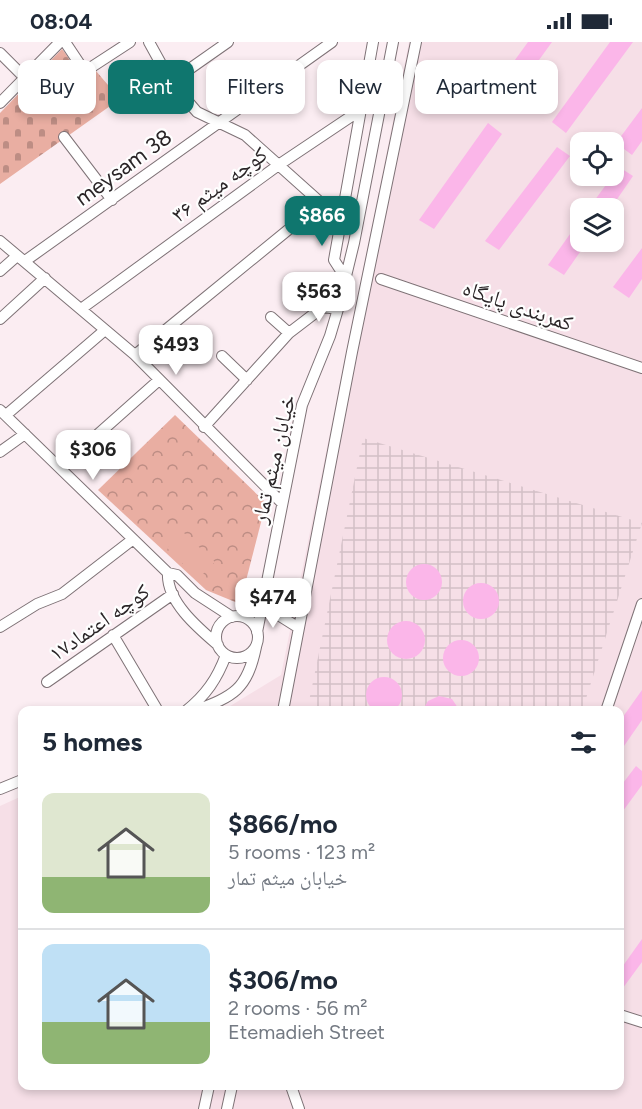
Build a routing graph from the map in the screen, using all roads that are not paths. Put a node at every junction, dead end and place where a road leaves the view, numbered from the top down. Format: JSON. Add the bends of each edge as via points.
{"nodes":[{"id":1,"x":60,"y":42,"type":"edge"},
{"id":2,"x":65,"y":42,"type":"edge"},
{"id":3,"x":130,"y":42,"type":"edge"},
{"id":4,"x":149,"y":42,"type":"edge"},
{"id":5,"x":228,"y":42,"type":"edge"},
{"id":6,"x":332,"y":42,"type":"edge"},
{"id":7,"x":373,"y":42,"type":"edge"},
{"id":8,"x":393,"y":42,"type":"edge"},
{"id":9,"x":416,"y":42,"type":"edge"},
{"id":10,"x":0,"y":53,"type":"edge"},
{"id":11,"x":41,"y":60,"type":"edge"},
{"id":12,"x":159,"y":60,"type":"edge"},
{"id":13,"x":370,"y":60,"type":"edge"},
{"id":14,"x":389,"y":60,"type":"edge"},
{"id":15,"x":194,"y":66,"type":"edge"},
{"id":16,"x":18,"y":71,"type":"edge"},
{"id":17,"x":18,"y":84,"type":"edge"},
{"id":18,"x":0,"y":103,"type":"edge"},
{"id":19,"x":194,"y":109,"type":"edge"},
{"id":20,"x":351,"y":114,"type":"edge"},
{"id":21,"x":360,"y":114,"type":"edge"},
{"id":22,"x":378,"y":114,"type":"edge"},
{"id":23,"x":219,"y":122,"type":"junction"},
{"id":24,"x":64,"y":137,"type":"dead end"},
{"id":25,"x":280,"y":164,"type":"junction"},
{"id":26,"x":112,"y":200,"type":"junction"},
{"id":27,"x":321,"y":203,"type":"junction"},
{"id":28,"x":344,"y":208,"type":"junction"},
{"id":29,"x":359,"y":211,"type":"junction"},
{"id":30,"x":0,"y":241,"type":"edge"},
{"id":31,"x":21,"y":258,"type":"junction"},
{"id":32,"x":0,"y":271,"type":"edge"},
{"id":33,"x":45,"y":278,"type":"junction"},
{"id":34,"x":345,"y":278,"type":"junction"},
{"id":35,"x":381,"y":279,"type":"dead end"},
{"id":36,"x":81,"y":309,"type":"junction"},
{"id":37,"x":338,"y":309,"type":"junction"},
{"id":38,"x":271,"y":317,"type":"dead end"},
{"id":39,"x":0,"y":319,"type":"edge"},
{"id":40,"x":105,"y":330,"type":"junction"},
{"id":41,"x":290,"y":333,"type":"junction"},
{"id":42,"x":135,"y":356,"type":"junction"},
{"id":43,"x":222,"y":357,"type":"dead end"},
{"id":44,"x":642,"y":368,"type":"edge"},
{"id":45,"x":159,"y":380,"type":"junction"},
{"id":46,"x":247,"y":380,"type":"junction"},
{"id":47,"x":3,"y":412,"type":"edge"},
{"id":48,"x":204,"y":427,"type":"junction"},
{"id":49,"x":25,"y":434,"type":"junction"},
{"id":50,"x":0,"y":452,"type":"edge"},
{"id":51,"x":60,"y":468,"type":"junction"},
{"id":52,"x":282,"y":503,"type":"junction"},
{"id":53,"x":132,"y":540,"type":"junction"},
{"id":54,"x":168,"y":573,"type":"junction"},
{"id":55,"x":173,"y":594,"type":"junction"},
{"id":56,"x":642,"y":604,"type":"edge"},
{"id":57,"x":264,"y":606,"type":"junction"},
{"id":58,"x":236,"y":617,"type":"junction"},
{"id":59,"x":0,"y":627,"type":"edge"},
{"id":60,"x":298,"y":628,"type":"junction"},
{"id":61,"x":113,"y":635,"type":"junction"},
{"id":62,"x":257,"y":636,"type":"junction"},
{"id":63,"x":218,"y":645,"type":"junction"},
{"id":64,"x":226,"y":655,"type":"junction"},
{"id":65,"x":47,"y":682,"type":"dead end"},
{"id":66,"x":155,"y":706,"type":"edge"},
{"id":67,"x":192,"y":706,"type":"edge"},
{"id":68,"x":206,"y":706,"type":"edge"},
{"id":69,"x":284,"y":706,"type":"edge"},
{"id":70,"x":608,"y":706,"type":"edge"},
{"id":71,"x":18,"y":782,"type":"edge"},
{"id":72,"x":0,"y":789,"type":"edge"},
{"id":73,"x":624,"y":1016,"type":"edge"},
{"id":74,"x":642,"y":1022,"type":"edge"},
{"id":75,"x":208,"y":1090,"type":"edge"},
{"id":76,"x":231,"y":1090,"type":"edge"},
{"id":77,"x":292,"y":1090,"type":"edge"},
{"id":78,"x":204,"y":1109,"type":"edge"},
{"id":79,"x":227,"y":1109,"type":"edge"},
{"id":80,"x":299,"y":1109,"type":"edge"}],
"edges":[{"from":1,"to":11,"type":"street"},
{"from":2,"to":3,"type":"street","via":[[87,70]]},
{"from":4,"to":12,"type":"street"},
{"from":5,"to":15,"type":"street"},
{"from":6,"to":23,"type":"street","name":"meysam 38"},
{"from":7,"to":13,"type":"street"},
{"from":8,"to":14,"type":"street","name":"خیابان میثم تمار"},
{"from":9,"to":60,"type":"street"},
{"from":10,"to":16,"type":"street"},
{"from":17,"to":18,"type":"street"},
{"from":19,"to":23,"type":"street"},
{"from":20,"to":25,"type":"street","name":"کوچه میثم ۳۶"},
{"from":21,"to":28,"type":"street"},
{"from":22,"to":29,"type":"street","name":"خیابان میثم تمار"},
{"from":23,"to":25,"type":"street","via":[[245,135]]},
{"from":23,"to":26,"type":"street","name":"meysam 38"},
{"from":24,"to":26,"type":"street"},
{"from":25,"to":27,"type":"street"},
{"from":25,"to":36,"type":"street","name":"کوچه میثم ۳۶"},
{"from":26,"to":31,"type":"street","name":"meysam 38"},
{"from":27,"to":28,"type":"street"},
{"from":27,"to":42,"type":"street"},
{"from":28,"to":29,"type":"street"},
{"from":28,"to":34,"type":"street","via":[[334,260]]},
{"from":29,"to":34,"type":"street","name":"خیابان میثم تمار"},
{"from":30,"to":31,"type":"street"},
{"from":31,"to":32,"type":"street","name":"meysam 38"},
{"from":31,"to":33,"type":"street"},
{"from":33,"to":36,"type":"street"},
{"from":33,"to":39,"type":"street"},
{"from":34,"to":37,"type":"street","name":"خیابان میثم تمار"},
{"from":35,"to":44,"type":"street","name":"کمربندی پایگاه"},
{"from":36,"to":40,"type":"street"},
{"from":37,"to":41,"type":"street","via":[[322,307]]},
{"from":37,"to":52,"type":"street","name":"خیابان میثم تمار","via":[[302,405]]},
{"from":38,"to":41,"type":"street"},
{"from":40,"to":42,"type":"street"},
{"from":40,"to":47,"type":"street"},
{"from":41,"to":46,"type":"street"},
{"from":42,"to":45,"type":"street"},
{"from":43,"to":46,"type":"street"},
{"from":45,"to":48,"type":"street"},
{"from":45,"to":51,"type":"street"},
{"from":46,"to":48,"type":"street"},
{"from":47,"to":49,"type":"street"},
{"from":48,"to":52,"type":"street"},
{"from":49,"to":50,"type":"street"},
{"from":49,"to":51,"type":"street"},
{"from":51,"to":53,"type":"street"},
{"from":52,"to":57,"type":"street","name":"خیابان میثم تمار"},
{"from":53,"to":54,"type":"street"},
{"from":53,"to":59,"type":"street","via":[[62,594]]},
{"from":54,"to":55,"type":"street"},
{"from":54,"to":58,"type":"street","via":[[177,575],[195,593]]},
{"from":55,"to":61,"type":"street","name":"کوچه اعتماد۱۷"},
{"from":55,"to":63,"type":"street","via":[[196,626]]},
{"from":56,"to":70,"type":"street"},
{"from":57,"to":58,"type":"street"},
{"from":57,"to":60,"type":"street"},
{"from":57,"to":62,"type":"street","name":"خیابان میثم تمار"},
{"from":58,"to":62,"type":"street","via":[[254,625]]},
{"from":58,"to":63,"type":"street","via":[[219,626]]},
{"from":60,"to":69,"type":"street"},
{"from":61,"to":65,"type":"street","name":"کوچه اعتماد۱۷"},
{"from":61,"to":66,"type":"street"},
{"from":62,"to":64,"type":"street","via":[[255,648],[242,657]]},
{"from":62,"to":68,"type":"street","name":"خیابان میثم تمار","via":[[252,667],[237,691]]},
{"from":63,"to":64,"type":"street"},
{"from":64,"to":67,"type":"street","via":[[204,697]]},
{"from":71,"to":72,"type":"street"},
{"from":73,"to":74,"type":"street"},
{"from":75,"to":78,"type":"street"},
{"from":76,"to":79,"type":"street"},
{"from":77,"to":80,"type":"street"}]}
